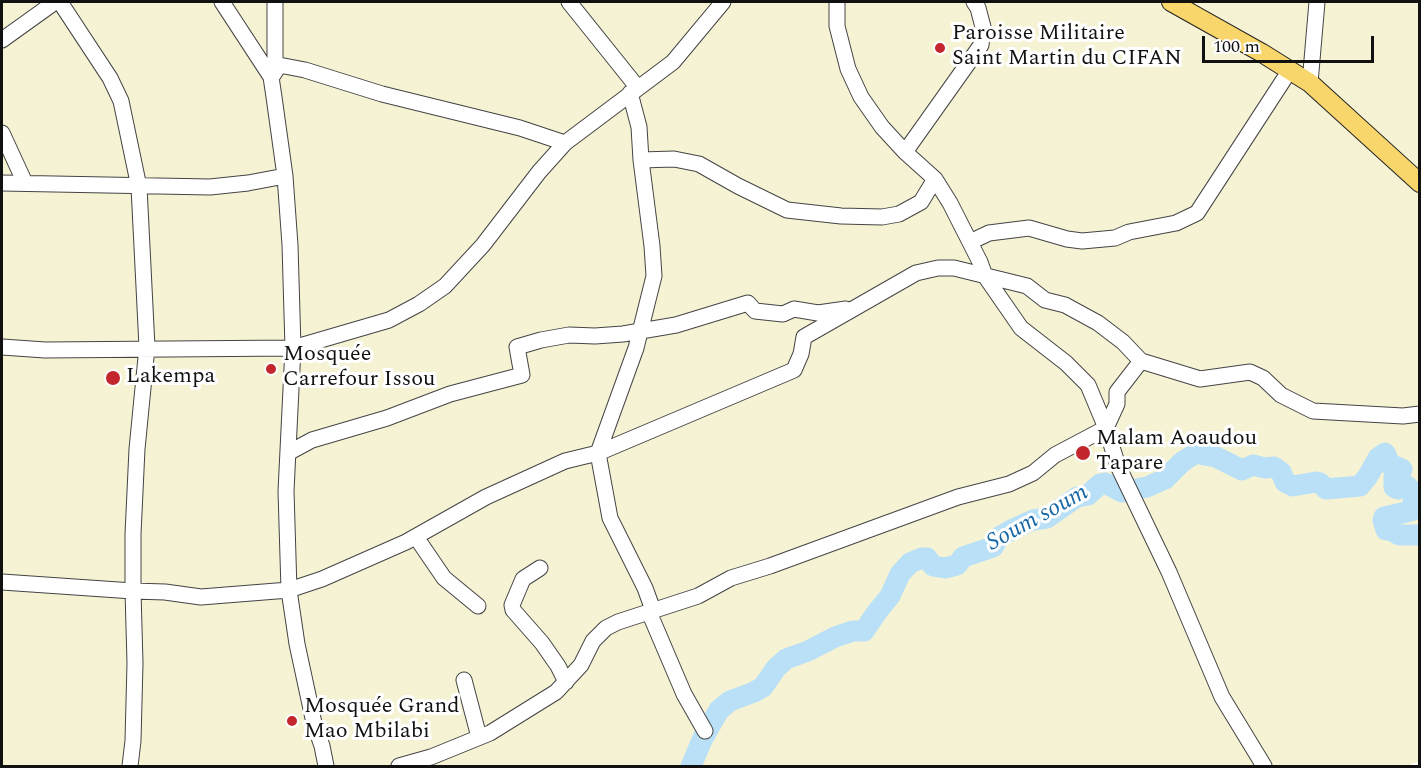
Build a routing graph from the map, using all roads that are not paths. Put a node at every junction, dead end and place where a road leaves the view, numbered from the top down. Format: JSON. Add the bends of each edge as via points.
{"nodes":[{"id":1,"x":55,"y":2,"type":"edge"},
{"id":2,"x":60,"y":2,"type":"edge"},
{"id":3,"x":222,"y":2,"type":"edge"},
{"id":4,"x":275,"y":2,"type":"edge"},
{"id":5,"x":570,"y":2,"type":"edge"},
{"id":6,"x":723,"y":2,"type":"edge"},
{"id":7,"x":837,"y":2,"type":"edge"},
{"id":8,"x":974,"y":2,"type":"edge"},
{"id":9,"x":1171,"y":2,"type":"edge"},
{"id":10,"x":1317,"y":2,"type":"edge"},
{"id":11,"x":2,"y":40,"type":"edge"},
{"id":12,"x":1290,"y":70,"type":"junction"},
{"id":13,"x":273,"y":74,"type":"junction"},
{"id":14,"x":1310,"y":83,"type":"junction"},
{"id":15,"x":634,"y":90,"type":"junction"},
{"id":16,"x":2,"y":133,"type":"edge"},
{"id":17,"x":565,"y":143,"type":"junction"},
{"id":18,"x":905,"y":152,"type":"junction"},
{"id":19,"x":641,"y":160,"type":"junction"},
{"id":20,"x":285,"y":176,"type":"junction"},
{"id":21,"x":935,"y":178,"type":"junction"},
{"id":22,"x":2,"y":183,"type":"edge"},
{"id":23,"x":25,"y":183,"type":"junction"},
{"id":24,"x":1419,"y":183,"type":"edge"},
{"id":25,"x":139,"y":187,"type":"junction"},
{"id":26,"x":970,"y":242,"type":"junction"},
{"id":27,"x":985,"y":276,"type":"junction"},
{"id":28,"x":855,"y":308,"type":"junction"},
{"id":29,"x":640,"y":331,"type":"junction"},
{"id":30,"x":2,"y":347,"type":"edge"},
{"id":31,"x":147,"y":347,"type":"junction"},
{"id":32,"x":293,"y":348,"type":"junction"},
{"id":33,"x":1141,"y":361,"type":"junction"},
{"id":34,"x":1419,"y":414,"type":"edge"},
{"id":35,"x":1106,"y":428,"type":"junction"},
{"id":36,"x":288,"y":453,"type":"junction"},
{"id":37,"x":598,"y":453,"type":"junction"},
{"id":38,"x":416,"y":537,"type":"junction"},
{"id":39,"x":540,"y":568,"type":"dead end"},
{"id":40,"x":2,"y":582,"type":"edge"},
{"id":41,"x":289,"y":590,"type":"junction"},
{"id":42,"x":133,"y":591,"type":"junction"},
{"id":43,"x":478,"y":606,"type":"dead end"},
{"id":44,"x":651,"y":611,"type":"junction"},
{"id":45,"x":464,"y":680,"type":"dead end"},
{"id":46,"x":566,"y":682,"type":"junction"},
{"id":47,"x":705,"y":731,"type":"dead end"},
{"id":48,"x":479,"y":737,"type":"junction"},
{"id":49,"x":130,"y":766,"type":"edge"},
{"id":50,"x":326,"y":766,"type":"edge"},
{"id":51,"x":399,"y":766,"type":"edge"},
{"id":52,"x":1264,"y":766,"type":"edge"}],
"edges":[{"from":1,"to":11,"type":"street"},
{"from":2,"to":25,"type":"street","via":[[121,101]]},
{"from":3,"to":13,"type":"street"},
{"from":4,"to":13,"type":"street"},
{"from":5,"to":15,"type":"street"},
{"from":6,"to":15,"type":"street","via":[[673,62]]},
{"from":7,"to":18,"type":"street","via":[[837,26],[848,69],[861,97]]},
{"from":8,"to":18,"type":"street","via":[[982,27],[981,45]]},
{"from":9,"to":12,"type":"main road"},
{"from":10,"to":14,"type":"street"},
{"from":12,"to":14,"type":"main road"},
{"from":12,"to":26,"type":"street","via":[[1197,213],[1176,223],[1115,238],[1082,242],[1029,228],[989,233]]},
{"from":13,"to":17,"type":"street","via":[[279,65],[305,70]]},
{"from":13,"to":20,"type":"street"},
{"from":14,"to":24,"type":"main road"},
{"from":15,"to":17,"type":"street"},
{"from":15,"to":19,"type":"street"},
{"from":16,"to":23,"type":"street"},
{"from":17,"to":32,"type":"street","via":[[483,245],[444,286],[389,320]]},
{"from":18,"to":21,"type":"street"},
{"from":19,"to":21,"type":"street","via":[[674,159],[699,164],[787,210],[840,216],[882,217],[899,213],[921,202]]},
{"from":19,"to":29,"type":"street","via":[[654,276]]},
{"from":20,"to":25,"type":"street","via":[[210,187]]},
{"from":20,"to":32,"type":"street"},
{"from":21,"to":26,"type":"street"},
{"from":22,"to":23,"type":"street"},
{"from":23,"to":25,"type":"street"},
{"from":25,"to":31,"type":"street"},
{"from":26,"to":27,"type":"street"},
{"from":27,"to":28,"type":"street","via":[[954,268],[916,273]]},
{"from":27,"to":33,"type":"street","via":[[1027,286],[1046,300],[1079,311],[1123,342]]},
{"from":27,"to":35,"type":"street","via":[[1021,328],[1089,385]]},
{"from":28,"to":29,"type":"street","via":[[818,313],[794,309],[783,314],[755,311],[748,303],[676,325]]},
{"from":28,"to":37,"type":"street","via":[[804,337],[794,370]]},
{"from":29,"to":36,"type":"street","via":[[569,335],[517,347],[522,375],[450,394],[312,440]]},
{"from":29,"to":37,"type":"street"},
{"from":30,"to":31,"type":"street"},
{"from":31,"to":32,"type":"street"},
{"from":31,"to":42,"type":"street","via":[[137,449]]},
{"from":32,"to":36,"type":"street"},
{"from":33,"to":34,"type":"street","via":[[1200,379],[1250,372],[1281,395],[1313,411]]},
{"from":33,"to":35,"type":"street","via":[[1117,392],[1117,404]]},
{"from":35,"to":44,"type":"street","via":[[1009,484],[958,497],[730,578],[698,596]]},
{"from":35,"to":52,"type":"street","via":[[1118,466],[1222,697]]},
{"from":36,"to":41,"type":"street"},
{"from":37,"to":38,"type":"street","via":[[565,461]]},
{"from":37,"to":44,"type":"street","via":[[610,518],[645,588]]},
{"from":38,"to":41,"type":"street"},
{"from":38,"to":43,"type":"street","via":[[444,578]]},
{"from":39,"to":46,"type":"street","via":[[523,579],[513,610],[542,643]]},
{"from":40,"to":42,"type":"street"},
{"from":41,"to":42,"type":"street","via":[[201,597]]},
{"from":41,"to":50,"type":"street","via":[[297,644]]},
{"from":42,"to":49,"type":"street","via":[[135,663]]},
{"from":44,"to":46,"type":"street","via":[[606,628]]},
{"from":44,"to":47,"type":"street","via":[[684,694]]},
{"from":45,"to":48,"type":"street"},
{"from":46,"to":48,"type":"street","via":[[556,692]]},
{"from":48,"to":51,"type":"street"}]}
